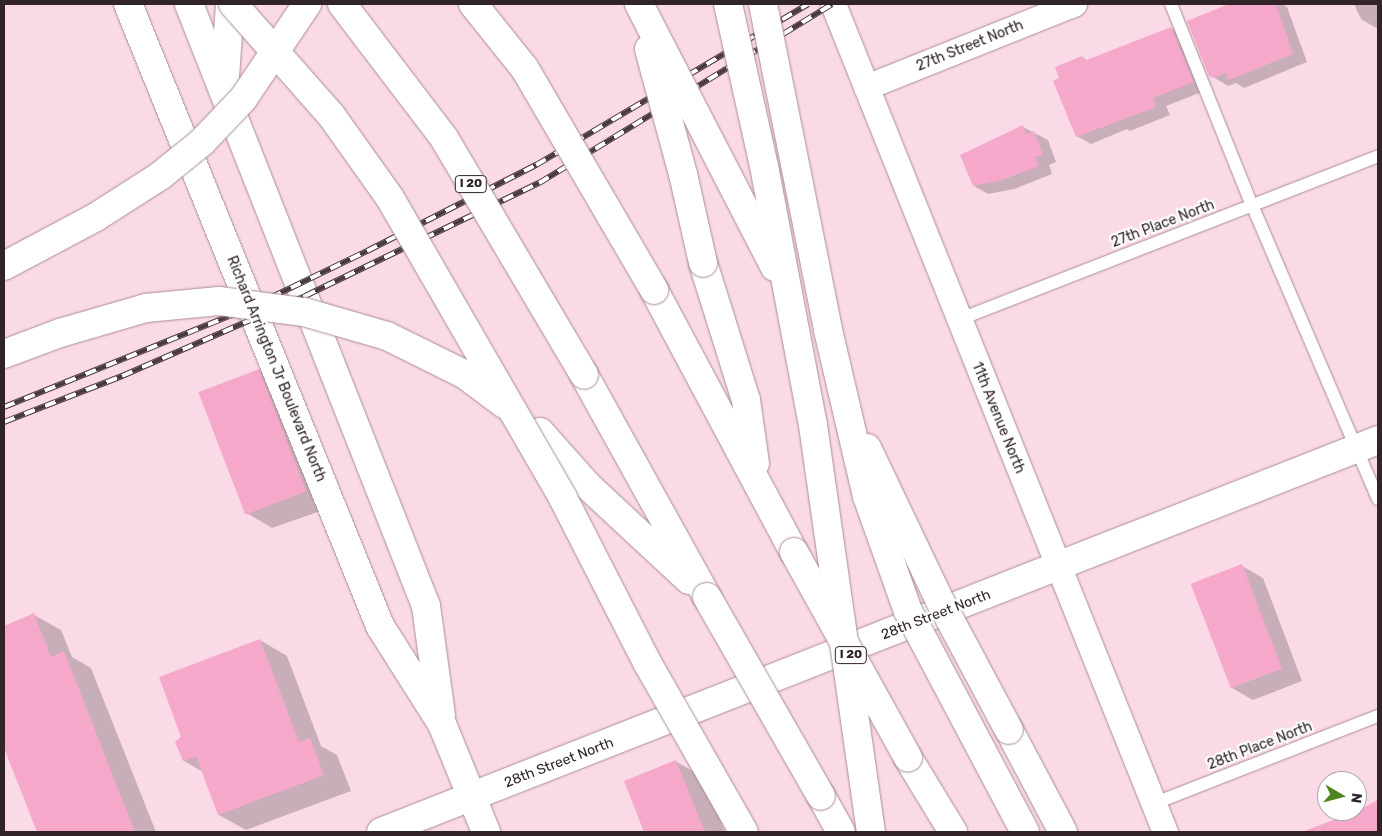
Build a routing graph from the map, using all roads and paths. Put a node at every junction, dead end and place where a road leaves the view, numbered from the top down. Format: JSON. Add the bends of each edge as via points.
{"nodes":[{"id":1,"x":128,"y":4,"type":"edge"},
{"id":2,"x":189,"y":4,"type":"edge"},
{"id":3,"x":232,"y":4,"type":"edge"},
{"id":4,"x":307,"y":4,"type":"edge"},
{"id":5,"x":342,"y":4,"type":"edge"},
{"id":6,"x":473,"y":4,"type":"edge"},
{"id":7,"x":638,"y":4,"type":"edge"},
{"id":8,"x":728,"y":4,"type":"edge"},
{"id":9,"x":763,"y":4,"type":"edge"},
{"id":10,"x":833,"y":4,"type":"edge"},
{"id":11,"x":1074,"y":4,"type":"edge"},
{"id":12,"x":1171,"y":4,"type":"edge"},
{"id":13,"x":866,"y":87,"type":"junction"},
{"id":14,"x":224,"y":92,"type":"junction"},
{"id":15,"x":1378,"y":156,"type":"edge"},
{"id":16,"x":1252,"y":205,"type":"junction"},
{"id":17,"x":4,"y":266,"type":"edge"},
{"id":18,"x":958,"y":320,"type":"junction"},
{"id":19,"x":4,"y":354,"type":"edge"},
{"id":20,"x":1368,"y":444,"type":"edge"},
{"id":21,"x":758,"y":484,"type":"junction"},
{"id":22,"x":1378,"y":499,"type":"edge"},
{"id":23,"x":1057,"y":568,"type":"junction"},
{"id":24,"x":707,"y":597,"type":"junction"},
{"id":25,"x":1378,"y":716,"type":"edge"},
{"id":26,"x":442,"y":724,"type":"junction"},
{"id":27,"x":472,"y":797,"type":"junction"},
{"id":28,"x":1153,"y":804,"type":"junction"},
{"id":29,"x":381,"y":832,"type":"edge"},
{"id":30,"x":486,"y":832,"type":"edge"},
{"id":31,"x":744,"y":832,"type":"edge"},
{"id":32,"x":841,"y":832,"type":"edge"},
{"id":33,"x":870,"y":832,"type":"edge"},
{"id":34,"x":953,"y":832,"type":"edge"},
{"id":35,"x":1025,"y":832,"type":"edge"},
{"id":36,"x":1063,"y":832,"type":"edge"},
{"id":37,"x":1165,"y":832,"type":"edge"}],
"edges":[{"from":1,"to":26,"type":"main road","name":"Richard Arrington Jr Boulevard North","via":[[380,626]]},
{"from":2,"to":14,"type":"main road","name":"Richard Arrington Jr Boulevard North"},
{"from":3,"to":14,"type":"main road"},
{"from":3,"to":31,"type":"main road","bridge":true,"via":[[331,115],[390,198],[563,498],[648,664]]},
{"from":4,"to":17,"type":"main road","bridge":true,"via":[[243,100],[202,142],[160,176],[96,217]]},
{"from":5,"to":24,"type":"main road","number":"I 20","bridge":true,"via":[[401,77],[444,138],[584,375]]},
{"from":6,"to":21,"type":"main road","number":"I 20","bridge":true,"via":[[525,69],[654,290]]},
{"from":7,"to":21,"type":"main road","bridge":true,"via":[[703,263],[746,400]]},
{"from":7,"to":36,"type":"main road","bridge":true,"via":[[817,345],[940,601]]},
{"from":8,"to":33,"type":"main road","bridge":true,"via":[[764,166],[812,425]]},
{"from":9,"to":35,"type":"main road","bridge":true,"via":[[828,330],[867,496],[908,611]]},
{"from":10,"to":13,"type":"street","name":"11th Avenue North"},
{"from":11,"to":13,"type":"street","name":"27th Street North"},
{"from":12,"to":16,"type":"lane"},
{"from":13,"to":18,"type":"street","name":"11th Avenue North"},
{"from":14,"to":26,"type":"main road","name":"Richard Arrington Jr Boulevard North","via":[[426,606]]},
{"from":15,"to":16,"type":"lane","name":"27th Place North"},
{"from":16,"to":18,"type":"lane","name":"27th Place North"},
{"from":16,"to":20,"type":"lane"},
{"from":18,"to":23,"type":"street","name":"11th Avenue North"},
{"from":19,"to":24,"type":"main road","bridge":true,"via":[[60,333],[146,308],[219,301],[304,312],[387,336],[464,374],[540,432],[588,486]]},
{"from":20,"to":22,"type":"lane"},
{"from":20,"to":23,"type":"main road","name":"28th Street North"},
{"from":21,"to":34,"type":"main road","number":"I 20","bridge":true,"via":[[908,758]]},
{"from":23,"to":27,"type":"main road","name":"28th Street North"},
{"from":23,"to":28,"type":"street","name":"11th Avenue North"},
{"from":24,"to":32,"type":"main road","number":"I 20","bridge":true},
{"from":25,"to":28,"type":"lane","name":"28th Place North"},
{"from":26,"to":27,"type":"main road","name":"Richard Arrington Jr Boulevard North"},
{"from":27,"to":29,"type":"main road","name":"28th Street North"},
{"from":27,"to":30,"type":"main road","name":"Richard Arrington Jr Boulevard North"},
{"from":28,"to":37,"type":"street","name":"11th Avenue North"}]}
